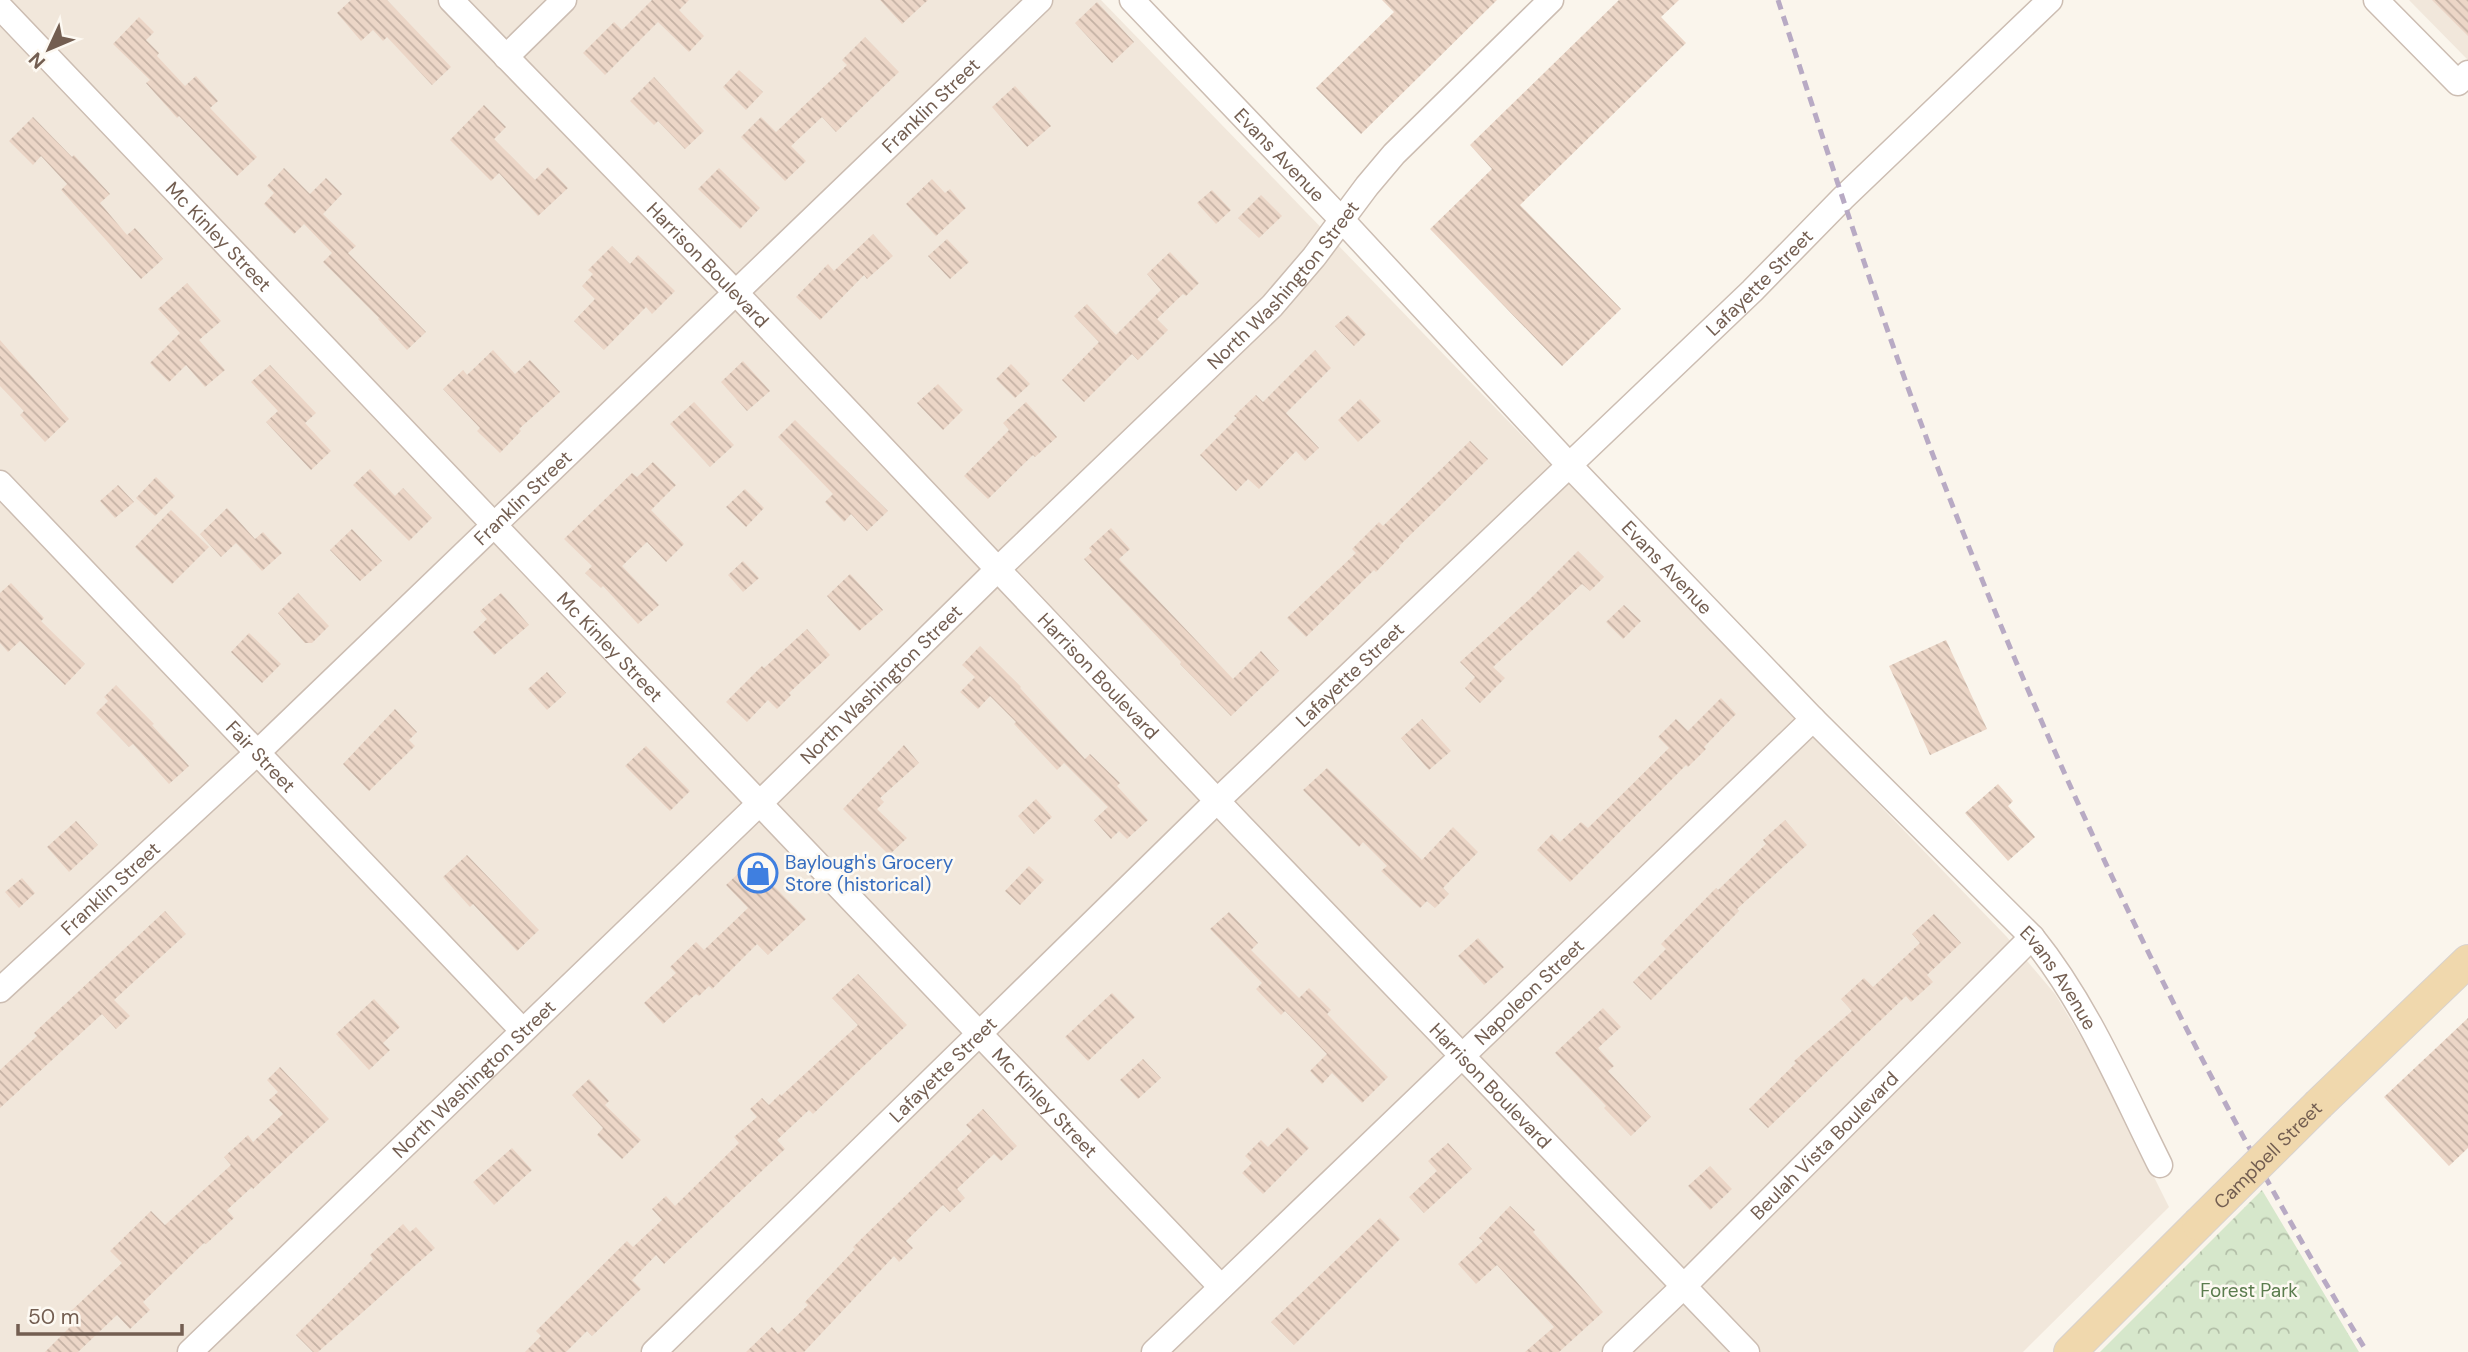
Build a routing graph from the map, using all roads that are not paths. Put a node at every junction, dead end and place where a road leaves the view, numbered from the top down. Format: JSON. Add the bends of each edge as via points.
{"nodes":[{"id":1,"x":451,"y":0,"type":"edge"},
{"id":2,"x":565,"y":0,"type":"edge"},
{"id":3,"x":1040,"y":0,"type":"edge"},
{"id":4,"x":1132,"y":0,"type":"edge"},
{"id":5,"x":1551,"y":0,"type":"edge"},
{"id":6,"x":2050,"y":0,"type":"edge"},
{"id":7,"x":2376,"y":0,"type":"edge"},
{"id":8,"x":0,"y":7,"type":"edge"},
{"id":9,"x":506,"y":58,"type":"junction"},
{"id":10,"x":2463,"y":78,"type":"edge"},
{"id":11,"x":1342,"y":220,"type":"junction"},
{"id":12,"x":736,"y":293,"type":"junction"},
{"id":13,"x":1570,"y":466,"type":"junction"},
{"id":14,"x":0,"y":483,"type":"edge"},
{"id":15,"x":493,"y":525,"type":"junction"},
{"id":16,"x":997,"y":570,"type":"junction"},
{"id":17,"x":1813,"y":719,"type":"junction"},
{"id":18,"x":258,"y":752,"type":"junction"},
{"id":19,"x":761,"y":802,"type":"junction"},
{"id":20,"x":1217,"y":802,"type":"junction"},
{"id":21,"x":2032,"y":937,"type":"junction"},
{"id":22,"x":2468,"y":961,"type":"edge"},
{"id":23,"x":0,"y":990,"type":"edge"},
{"id":24,"x":522,"y":1030,"type":"junction"},
{"id":25,"x":979,"y":1035,"type":"junction"},
{"id":26,"x":1462,"y":1058,"type":"junction"},
{"id":27,"x":2160,"y":1165,"type":"dead end"},
{"id":28,"x":1684,"y":1286,"type":"junction"},
{"id":29,"x":1221,"y":1287,"type":"junction"},
{"id":30,"x":190,"y":1352,"type":"edge"},
{"id":31,"x":654,"y":1352,"type":"edge"},
{"id":32,"x":1154,"y":1352,"type":"edge"},
{"id":33,"x":1615,"y":1352,"type":"edge"},
{"id":34,"x":1746,"y":1352,"type":"edge"},
{"id":35,"x":2070,"y":1352,"type":"edge"}],
"edges":[{"from":1,"to":9,"type":"street","name":"Harrison Boulevard"},
{"from":2,"to":9,"type":"street"},
{"from":3,"to":12,"type":"street","name":"Franklin Street"},
{"from":4,"to":11,"type":"street","name":"Evans Avenue"},
{"from":5,"to":11,"type":"street","name":"North Washington Street","via":[[1394,154]]},
{"from":6,"to":13,"type":"street","name":"Lafayette Street"},
{"from":7,"to":10,"type":"street"},
{"from":8,"to":15,"type":"street","name":"Mc Kinley Street"},
{"from":9,"to":12,"type":"street","name":"Harrison Boulevard"},
{"from":11,"to":13,"type":"street","name":"Evans Avenue"},
{"from":11,"to":16,"type":"street","name":"North Washington Street","via":[[1272,306]]},
{"from":12,"to":15,"type":"street","name":"Franklin Street"},
{"from":12,"to":16,"type":"street","name":"Harrison Boulevard"},
{"from":13,"to":17,"type":"street","name":"Evans Avenue"},
{"from":13,"to":20,"type":"street","name":"Lafayette Street"},
{"from":14,"to":18,"type":"street","name":"Fair Street"},
{"from":15,"to":18,"type":"street","name":"Franklin Street"},
{"from":15,"to":19,"type":"street","name":"Mc Kinley Street"},
{"from":16,"to":19,"type":"street","name":"North Washington Street"},
{"from":16,"to":20,"type":"street","name":"Harrison Boulevard"},
{"from":17,"to":21,"type":"street","name":"Evans Avenue"},
{"from":17,"to":26,"type":"street","name":"Napoleon Street"},
{"from":18,"to":23,"type":"street","name":"Franklin Street"},
{"from":18,"to":24,"type":"street","name":"Fair Street"},
{"from":19,"to":24,"type":"street","name":"North Washington Street"},
{"from":19,"to":25,"type":"street","name":"Mc Kinley Street"},
{"from":20,"to":25,"type":"street","name":"Lafayette Street"},
{"from":20,"to":26,"type":"street","name":"Harrison Boulevard"},
{"from":21,"to":27,"type":"street","name":"Evans Avenue","via":[[2059,970]]},
{"from":21,"to":28,"type":"street","name":"Beulah Vista Boulevard"},
{"from":22,"to":35,"type":"main road","name":"Campbell Street","bridge":true},
{"from":24,"to":30,"type":"street","name":"North Washington Street"},
{"from":25,"to":29,"type":"street","name":"Mc Kinley Street"},
{"from":25,"to":31,"type":"street","name":"Lafayette Street"},
{"from":26,"to":28,"type":"street","name":"Harrison Boulevard"},
{"from":26,"to":29,"type":"street","name":"Napoleon Street"},
{"from":28,"to":33,"type":"street","name":"Beulah Vista Boulevard"},
{"from":28,"to":34,"type":"street","name":"Harrison Boulevard"},
{"from":29,"to":32,"type":"street","name":"Napoleon Street"}]}
